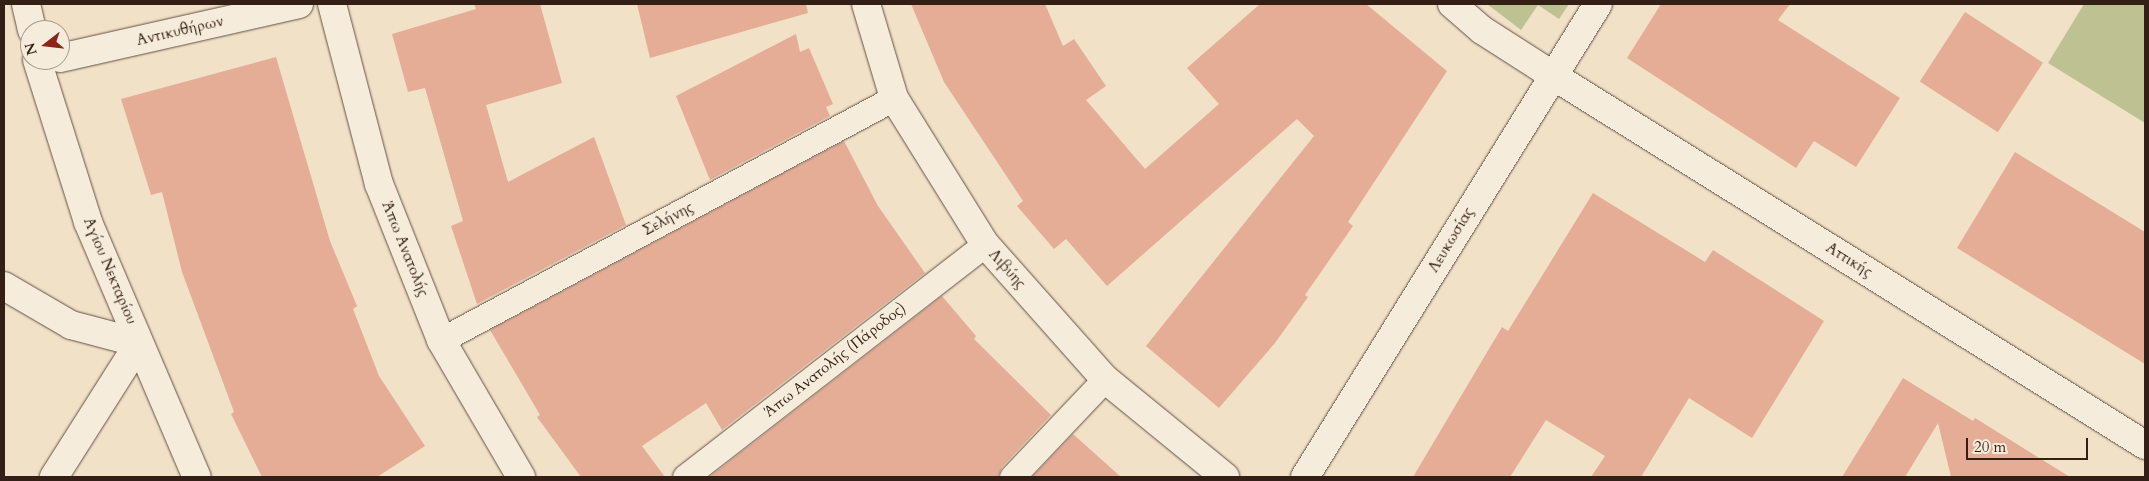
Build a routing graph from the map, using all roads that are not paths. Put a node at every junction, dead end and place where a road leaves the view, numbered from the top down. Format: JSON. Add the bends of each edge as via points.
{"nodes":[{"id":1,"x":26,"y":4,"type":"edge"},
{"id":2,"x":299,"y":4,"type":"edge"},
{"id":3,"x":332,"y":4,"type":"edge"},
{"id":4,"x":866,"y":4,"type":"edge"},
{"id":5,"x":1452,"y":4,"type":"edge"},
{"id":6,"x":1598,"y":4,"type":"edge"},
{"id":7,"x":30,"y":20,"type":"edge"},
{"id":8,"x":70,"y":55,"type":"edge"},
{"id":9,"x":49,"y":70,"type":"edge"},
{"id":10,"x":1552,"y":75,"type":"junction"},
{"id":11,"x":894,"y":98,"type":"junction"},
{"id":12,"x":985,"y":244,"type":"junction"},
{"id":13,"x":4,"y":286,"type":"edge"},
{"id":14,"x":441,"y":340,"type":"junction"},
{"id":15,"x":139,"y":343,"type":"junction"},
{"id":16,"x":1105,"y":379,"type":"junction"},
{"id":17,"x":2145,"y":445,"type":"edge"},
{"id":18,"x":54,"y":477,"type":"edge"},
{"id":19,"x":197,"y":477,"type":"edge"},
{"id":20,"x":521,"y":477,"type":"edge"},
{"id":21,"x":685,"y":477,"type":"edge"},
{"id":22,"x":1012,"y":477,"type":"edge"},
{"id":23,"x":1226,"y":477,"type":"edge"},
{"id":24,"x":1306,"y":477,"type":"edge"}],
"edges":[{"from":1,"to":7,"type":"street"},
{"from":2,"to":8,"type":"street","name":"Αντικυθήρων"},
{"from":3,"to":14,"type":"street","name":"Άπω Ανατολής","via":[[379,184]]},
{"from":4,"to":11,"type":"street","name":"Λιβύης"},
{"from":5,"to":10,"type":"street","name":"Αττικής","via":[[1482,30]]},
{"from":6,"to":10,"type":"street","name":"Λευκωσίας"},
{"from":9,"to":15,"type":"street","name":"Αγίου Νεκταρίου","via":[[88,222]]},
{"from":10,"to":17,"type":"street","name":"Αττικής"},
{"from":10,"to":24,"type":"street","name":"Λευκωσίας"},
{"from":11,"to":12,"type":"street","name":"Λιβύης"},
{"from":11,"to":14,"type":"lane","name":"Σελήνης"},
{"from":12,"to":16,"type":"street","name":"Λιβύης"},
{"from":12,"to":21,"type":"lane","name":"Άπω Ανατολής (Πάροδος)"},
{"from":13,"to":15,"type":"street","via":[[71,326]]},
{"from":14,"to":20,"type":"street","name":"Άπω Ανατολής"},
{"from":15,"to":18,"type":"street"},
{"from":15,"to":19,"type":"street","name":"Αγίου Νεκταρίου"},
{"from":16,"to":22,"type":"lane"},
{"from":16,"to":23,"type":"street","name":"Λιβύης"}]}
